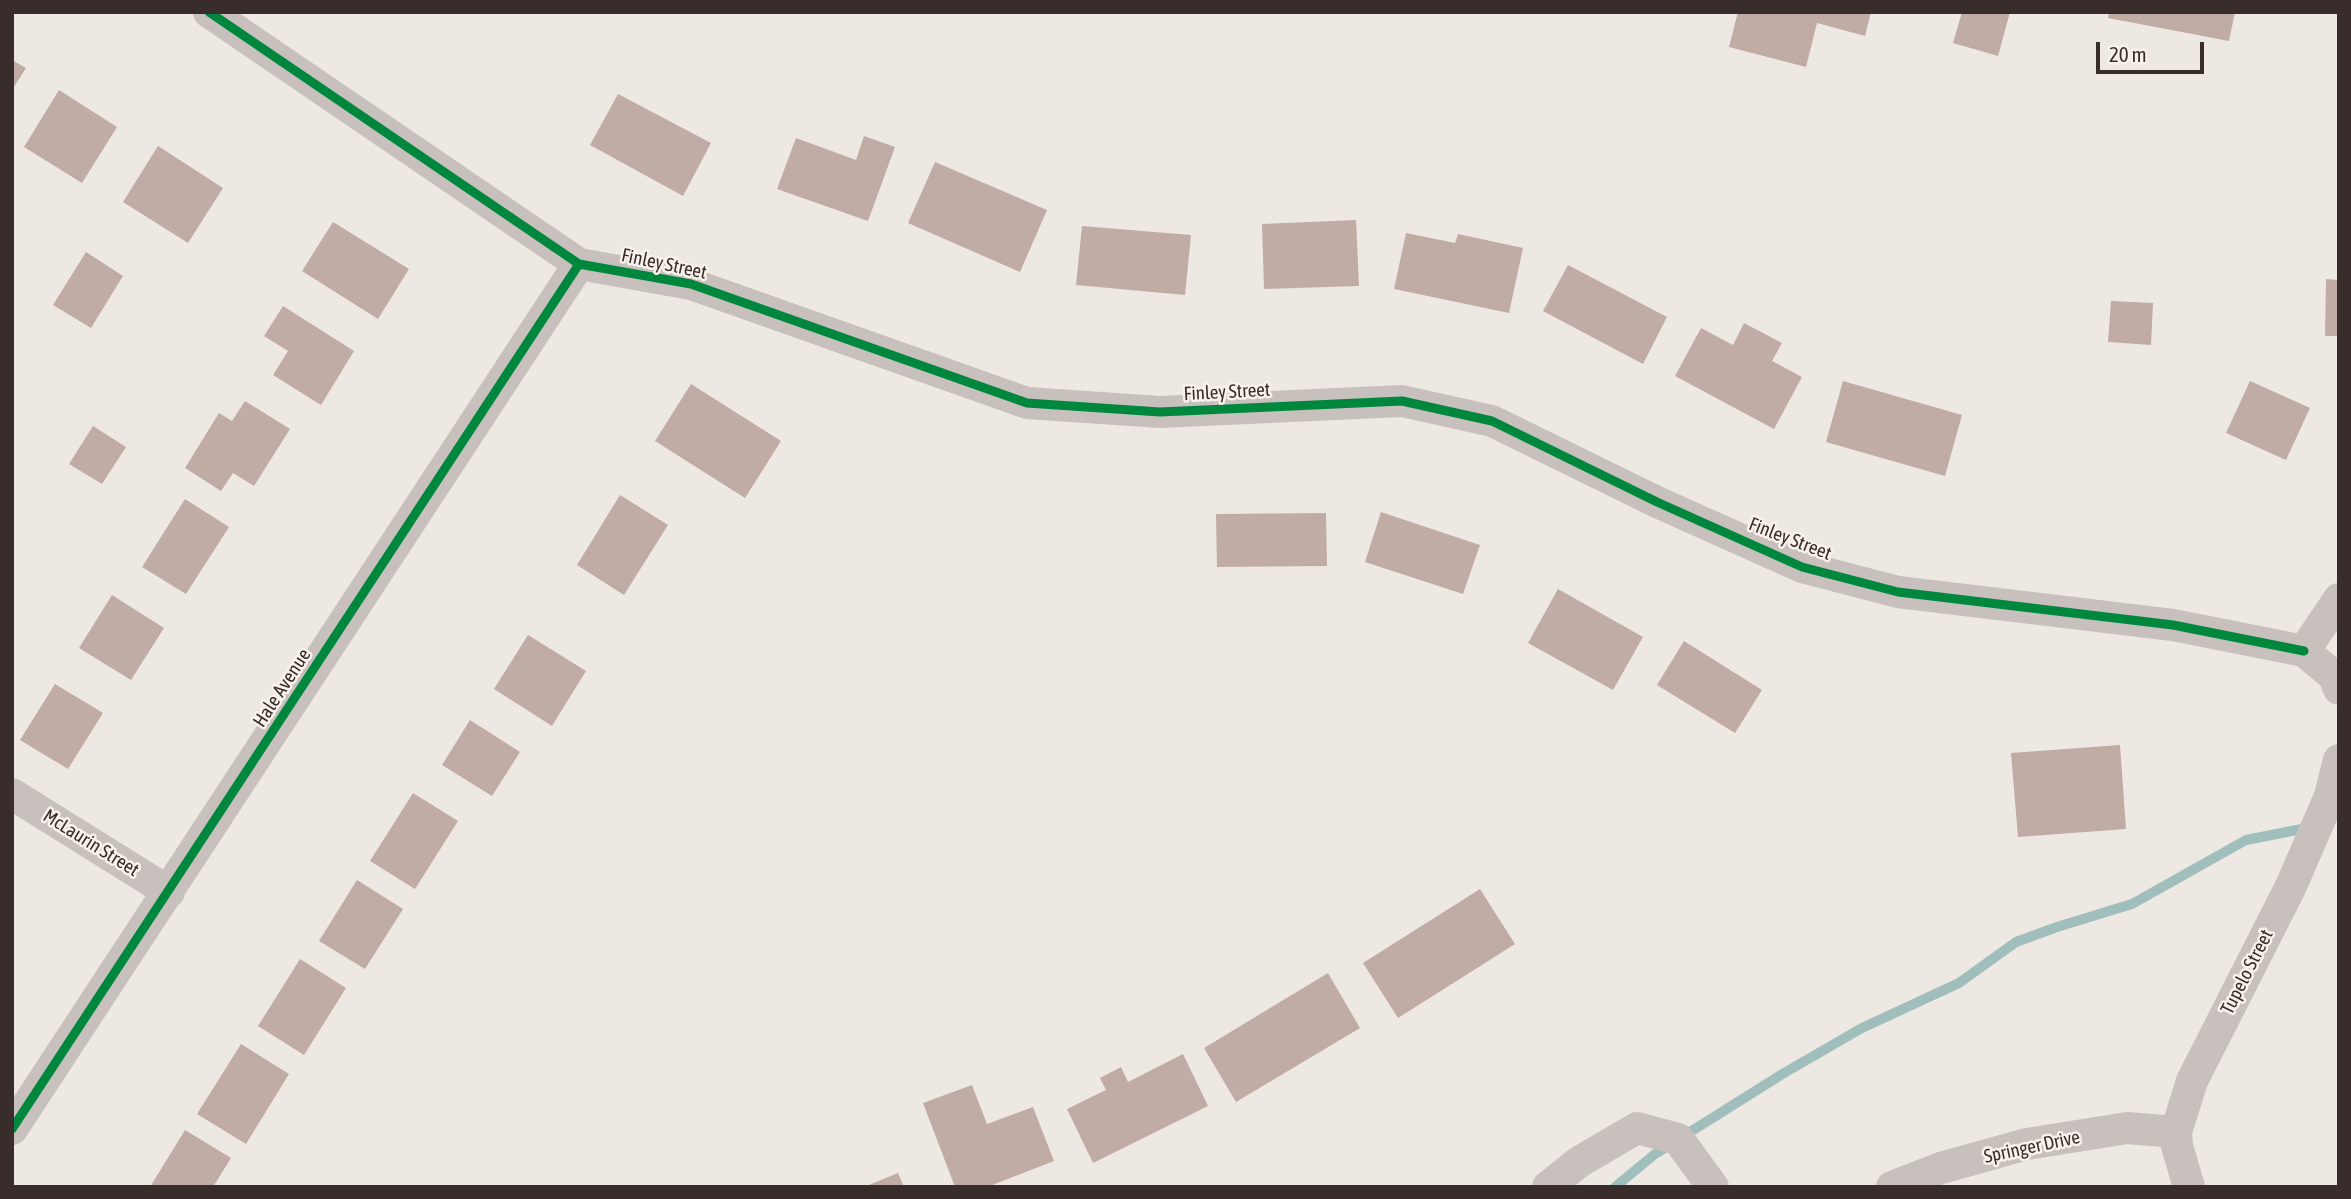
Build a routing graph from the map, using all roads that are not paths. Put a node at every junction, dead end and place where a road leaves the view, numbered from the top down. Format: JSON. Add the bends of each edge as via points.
{"nodes":[{"id":1,"x":209,"y":12,"type":"edge"},
{"id":2,"x":579,"y":264,"type":"junction"},
{"id":3,"x":2339,"y":599,"type":"edge"},
{"id":4,"x":2304,"y":651,"type":"junction"},
{"id":5,"x":2339,"y":689,"type":"edge"},
{"id":6,"x":2339,"y":760,"type":"edge"},
{"id":7,"x":12,"y":794,"type":"edge"},
{"id":8,"x":169,"y":892,"type":"junction"},
{"id":9,"x":12,"y":1129,"type":"edge"},
{"id":10,"x":2176,"y":1132,"type":"junction"},
{"id":11,"x":1548,"y":1187,"type":"edge"},
{"id":12,"x":1713,"y":1187,"type":"edge"},
{"id":13,"x":1892,"y":1187,"type":"edge"},
{"id":14,"x":2189,"y":1187,"type":"edge"}],
"edges":[{"from":1,"to":2,"type":"street","name":"Finley Street"},
{"from":2,"to":4,"type":"street","name":"Finley Street","via":[[691,284],[1027,403],[1160,412],[1402,401],[1492,422],[1802,567],[1898,592],[2173,625]]},
{"from":2,"to":8,"type":"street","name":"Hale Avenue"},
{"from":3,"to":4,"type":"street"},
{"from":4,"to":5,"type":"street","via":[[2334,676]]},
{"from":6,"to":10,"type":"street","name":"Tupelo Street","via":[[2330,796],[2297,873],[2192,1081]]},
{"from":7,"to":8,"type":"street","name":"McLaurin Street"},
{"from":8,"to":9,"type":"street","name":"Hale Avenue"},
{"from":10,"to":13,"type":"street","name":"Springer Drive","via":[[2127,1128],[2027,1144]]},
{"from":10,"to":14,"type":"street","name":"Tupelo Street"},
{"from":11,"to":12,"type":"street","via":[[1579,1162],[1637,1128],[1678,1139]]}]}
